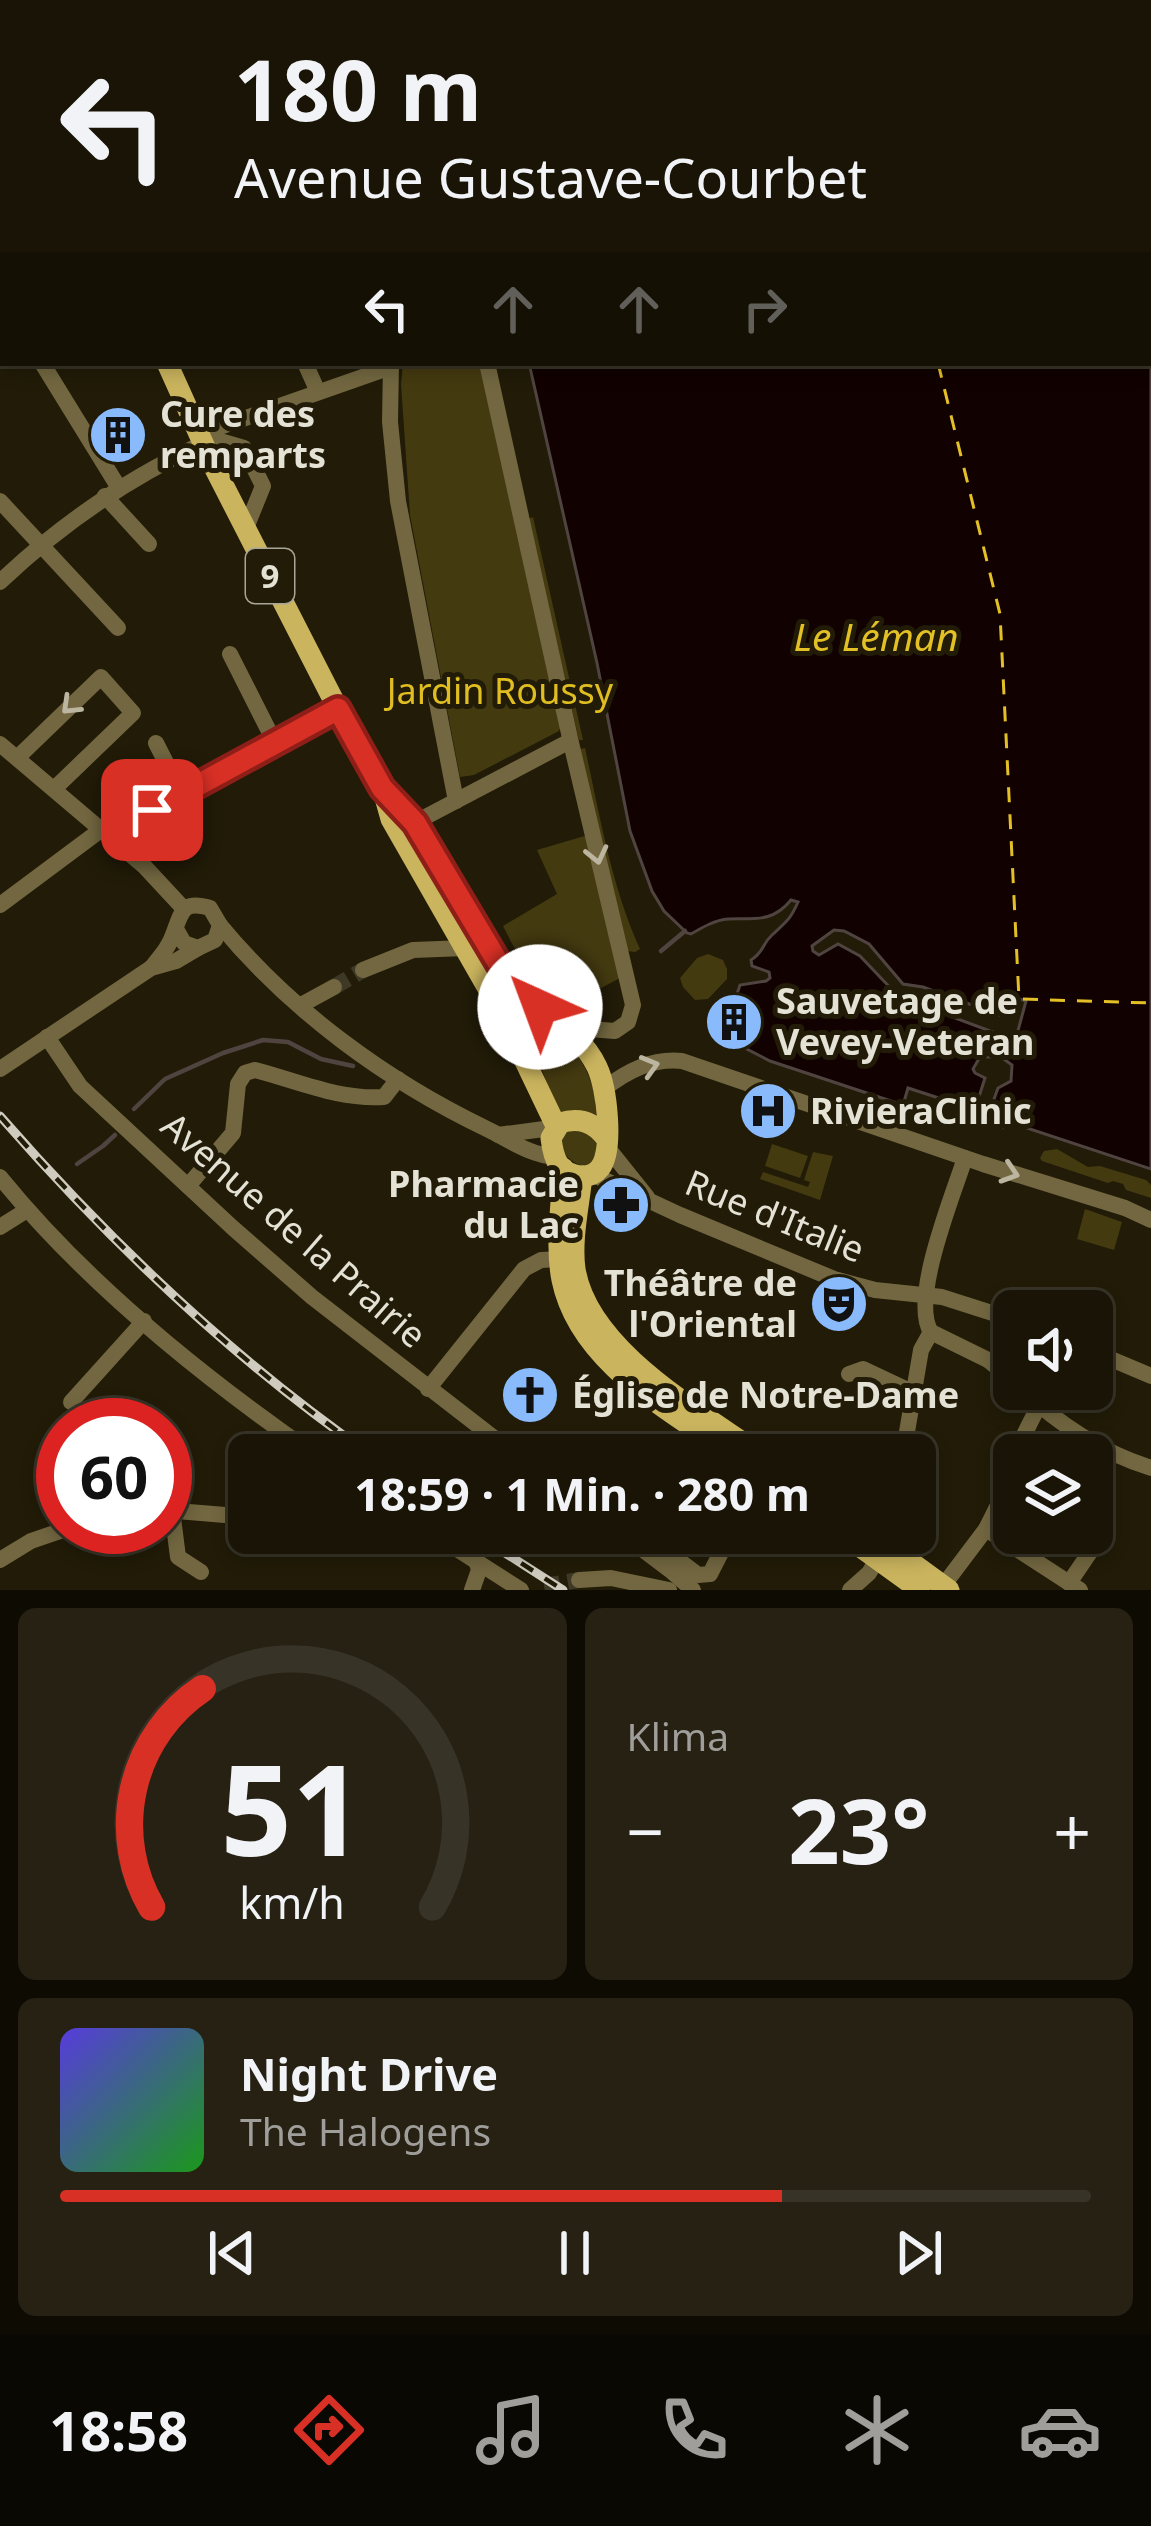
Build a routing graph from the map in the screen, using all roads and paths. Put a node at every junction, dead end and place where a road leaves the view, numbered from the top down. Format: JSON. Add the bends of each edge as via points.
{"nodes":[{"id":1,"x":44,"y":366,"type":"edge"},
{"id":2,"x":168,"y":366,"type":"edge"},
{"id":3,"x":306,"y":366,"type":"edge"},
{"id":4,"x":388,"y":366,"type":"edge"},
{"id":5,"x":391,"y":366,"type":"edge"},
{"id":6,"x":488,"y":366,"type":"edge"},
{"id":7,"x":318,"y":392,"type":"junction"},
{"id":8,"x":202,"y":438,"type":"junction"},
{"id":9,"x":112,"y":492,"type":"junction"},
{"id":10,"x":0,"y":501,"type":"edge"},
{"id":11,"x":246,"y":528,"type":"junction"},
{"id":12,"x":40,"y":544,"type":"junction"},
{"id":13,"x":149,"y":544,"type":"dead end"},
{"id":14,"x":0,"y":582,"type":"edge"},
{"id":15,"x":118,"y":628,"type":"dead end"},
{"id":16,"x":230,"y":654,"type":"dead end"},
{"id":17,"x":338,"y":709,"type":"junction"},
{"id":18,"x":570,"y":741,"type":"junction"},
{"id":19,"x":157,"y":743,"type":"dead end"},
{"id":20,"x":275,"y":743,"type":"junction"},
{"id":21,"x":0,"y":744,"type":"edge"},
{"id":22,"x":17,"y":758,"type":"junction"},
{"id":23,"x":382,"y":788,"type":"junction"},
{"id":24,"x":54,"y":789,"type":"junction"},
{"id":25,"x":182,"y":794,"type":"junction"},
{"id":26,"x":456,"y":801,"type":"junction"},
{"id":27,"x":415,"y":823,"type":"junction"},
{"id":28,"x":105,"y":832,"type":"junction"},
{"id":29,"x":0,"y":904,"type":"edge"},
{"id":30,"x":184,"y":909,"type":"junction"},
{"id":31,"x":220,"y":926,"type":"junction"},
{"id":32,"x":176,"y":929,"type":"junction"},
{"id":33,"x":202,"y":948,"type":"junction"},
{"id":34,"x":466,"y":948,"type":"junction"},
{"id":35,"x":152,"y":968,"type":"junction"},
{"id":36,"x":259,"y":970,"type":"junction"},
{"id":37,"x":363,"y":970,"type":"tunnel mouth"},
{"id":38,"x":334,"y":987,"type":"tunnel mouth"},
{"id":39,"x":301,"y":1005,"type":"junction"},
{"id":40,"x":564,"y":1027,"type":"junction"},
{"id":41,"x":47,"y":1037,"type":"junction"},
{"id":42,"x":523,"y":1053,"type":"junction"},
{"id":43,"x":0,"y":1069,"type":"edge"},
{"id":44,"x":398,"y":1079,"type":"junction"},
{"id":45,"x":604,"y":1089,"type":"junction"},
{"id":46,"x":541,"y":1090,"type":"junction"},
{"id":47,"x":555,"y":1128,"type":"junction"},
{"id":48,"x":524,"y":1132,"type":"junction"},
{"id":49,"x":498,"y":1135,"type":"junction"},
{"id":50,"x":607,"y":1142,"type":"junction"},
{"id":51,"x":965,"y":1158,"type":"junction"},
{"id":52,"x":580,"y":1176,"type":"junction"},
{"id":53,"x":0,"y":1178,"type":"edge"},
{"id":54,"x":188,"y":1186,"type":"junction"},
{"id":55,"x":652,"y":1202,"type":"junction"},
{"id":56,"x":27,"y":1210,"type":"junction"},
{"id":57,"x":1151,"y":1220,"type":"edge"},
{"id":58,"x":0,"y":1227,"type":"edge"},
{"id":59,"x":561,"y":1259,"type":"junction"},
{"id":60,"x":924,"y":1295,"type":"junction"},
{"id":61,"x":993,"y":1313,"type":"edge"},
{"id":62,"x":144,"y":1321,"type":"junction"},
{"id":63,"x":931,"y":1332,"type":"junction"},
{"id":64,"x":1113,"y":1360,"type":"edge"},
{"id":65,"x":993,"y":1364,"type":"edge"},
{"id":66,"x":849,"y":1374,"type":"dead end"},
{"id":67,"x":1151,"y":1376,"type":"edge"},
{"id":68,"x":428,"y":1389,"type":"junction"},
{"id":69,"x":914,"y":1393,"type":"junction"},
{"id":70,"x":75,"y":1398,"type":"edge"},
{"id":71,"x":1045,"y":1410,"type":"edge"},
{"id":72,"x":286,"y":1434,"type":"edge"},
{"id":73,"x":488,"y":1434,"type":"edge"},
{"id":74,"x":705,"y":1434,"type":"edge"},
{"id":75,"x":732,"y":1434,"type":"edge"},
{"id":76,"x":907,"y":1434,"type":"edge"},
{"id":77,"x":1151,"y":1468,"type":"edge"},
{"id":78,"x":192,"y":1512,"type":"edge"},
{"id":79,"x":228,"y":1515,"type":"edge"},
{"id":80,"x":993,"y":1515,"type":"edge"},
{"id":81,"x":986,"y":1529,"type":"junction"},
{"id":82,"x":36,"y":1539,"type":"edge"},
{"id":83,"x":177,"y":1554,"type":"edge"},
{"id":84,"x":465,"y":1554,"type":"edge"},
{"id":85,"x":649,"y":1554,"type":"edge"},
{"id":86,"x":670,"y":1554,"type":"edge"},
{"id":87,"x":720,"y":1554,"type":"edge"},
{"id":88,"x":874,"y":1554,"type":"edge"},
{"id":89,"x":891,"y":1554,"type":"edge"},
{"id":90,"x":898,"y":1554,"type":"edge"},
{"id":91,"x":1092,"y":1554,"type":"edge"},
{"id":92,"x":0,"y":1559,"type":"edge"},
{"id":93,"x":477,"y":1562,"type":"junction"},
{"id":94,"x":201,"y":1572,"type":"dead end"},
{"id":95,"x":579,"y":1580,"type":"dead end"},
{"id":96,"x":544,"y":1586,"type":"dead end"},
{"id":97,"x":1074,"y":1587,"type":"edge"},
{"id":98,"x":855,"y":1588,"type":"edge"},
{"id":99,"x":946,"y":1588,"type":"edge"},
{"id":100,"x":472,"y":1590,"type":"edge"},
{"id":101,"x":520,"y":1590,"type":"edge"},
{"id":102,"x":669,"y":1590,"type":"edge"},
{"id":103,"x":693,"y":1590,"type":"edge"},
{"id":104,"x":920,"y":1590,"type":"edge"}],
"edges":[{"from":1,"to":9,"type":"street"},
{"from":2,"to":8,"type":"main road","number":"9"},
{"from":3,"to":7,"type":"street"},
{"from":4,"to":7,"type":"street"},
{"from":5,"to":26,"type":"street","via":[[398,501]]},
{"from":6,"to":18,"type":"street"},
{"from":7,"to":8,"type":"street"},
{"from":8,"to":9,"type":"street"},
{"from":8,"to":11,"type":"main road","number":"9"},
{"from":8,"to":11,"type":"street","via":[[244,448],[262,486]]},
{"from":9,"to":12,"type":"street"},
{"from":9,"to":13,"type":"street"},
{"from":10,"to":12,"type":"street"},
{"from":11,"to":17,"type":"main road","number":"9"},
{"from":12,"to":14,"type":"street"},
{"from":12,"to":15,"type":"street"},
{"from":16,"to":20,"type":"street"},
{"from":17,"to":20,"type":"street"},
{"from":17,"to":23,"type":"main road","number":"9"},
{"from":18,"to":26,"type":"street"},
{"from":18,"to":40,"type":"street","one_way":true,"via":[[633,1005],[615,1031]]},
{"from":19,"to":25,"type":"street"},
{"from":20,"to":25,"type":"street"},
{"from":21,"to":22,"type":"street"},
{"from":22,"to":24,"type":"street"},
{"from":24,"to":22,"type":"street","one_way":true,"via":[[133,712],[101,677]]},
{"from":23,"to":27,"type":"main road","number":"9"},
{"from":23,"to":34,"type":"main road","number":"9","via":[[391,819]]},
{"from":24,"to":28,"type":"street"},
{"from":25,"to":28,"type":"street"},
{"from":26,"to":27,"type":"street"},
{"from":27,"to":40,"type":"main road","number":"9","via":[[505,974]]},
{"from":28,"to":29,"type":"street"},
{"from":28,"to":30,"type":"street"},
{"from":30,"to":31,"type":"street","via":[[210,908]]},
{"from":30,"to":32,"type":"street"},
{"from":31,"to":33,"type":"street"},
{"from":31,"to":36,"type":"street"},
{"from":32,"to":33,"type":"street","via":[[184,943]]},
{"from":32,"to":35,"type":"street"},
{"from":33,"to":35,"type":"street"},
{"from":33,"to":36,"type":"street"},
{"from":34,"to":37,"type":"street","via":[[412,950]]},
{"from":34,"to":42,"type":"main road","number":"9"},
{"from":35,"to":41,"type":"street"},
{"from":36,"to":39,"type":"street","name":"Rue d'Italie"},
{"from":38,"to":39,"type":"street"},
{"from":39,"to":44,"type":"street","name":"Rue d'Italie"},
{"from":40,"to":42,"type":"main road"},
{"from":40,"to":45,"type":"main road","number":"9","via":[[598,1068]]},
{"from":41,"to":43,"type":"street"},
{"from":41,"to":54,"type":"street","name":"Avenue de la Prairie","via":[[80,1086]]},
{"from":42,"to":46,"type":"main road","number":"9"},
{"from":44,"to":49,"type":"street","name":"Rue d'Italie"},
{"from":44,"to":54,"type":"street","via":[[383,1097],[352,1097],[244,1073],[233,1132]]},
{"from":45,"to":50,"type":"main road","number":"9"},
{"from":45,"to":51,"type":"street","one_way":true,"via":[[641,1067],[682,1061]]},
{"from":46,"to":47,"type":"main road","number":"9"},
{"from":46,"to":48,"type":"street"},
{"from":47,"to":48,"type":"street"},
{"from":47,"to":50,"type":"main road","via":[[582,1120]]},
{"from":47,"to":52,"type":"main road","via":[[551,1144]]},
{"from":48,"to":49,"type":"street"},
{"from":49,"to":52,"type":"street","name":"Rue d'Italie"},
{"from":50,"to":52,"type":"main road","via":[[603,1165]]},
{"from":50,"to":55,"type":"street","name":"Rue d'Italie"},
{"from":51,"to":57,"type":"street","one_way":true},
{"from":51,"to":60,"type":"street"},
{"from":52,"to":55,"type":"street","name":"Rue d'Italie"},
{"from":52,"to":59,"type":"main road"},
{"from":52,"to":75,"type":"main road","via":[[574,1242],[587,1305],[639,1368]]},
{"from":53,"to":56,"type":"street"},
{"from":54,"to":68,"type":"street","name":"Avenue de la Prairie"},
{"from":55,"to":60,"type":"street","name":"Rue d'Italie","via":[[834,1279]]},
{"from":56,"to":58,"type":"street"},
{"from":56,"to":62,"type":"street"},
{"from":59,"to":68,"type":"street","via":[[524,1269]]},
{"from":59,"to":74,"type":"main road","via":[[575,1313],[602,1354]]},
{"from":60,"to":61,"type":"street","name":"Rue d'Italie"},
{"from":60,"to":63,"type":"street"},
{"from":62,"to":70,"type":"street"},
{"from":62,"to":72,"type":"street"},
{"from":63,"to":65,"type":"street"},
{"from":63,"to":69,"type":"street"},
{"from":64,"to":67,"type":"street"},
{"from":66,"to":69,"type":"street","via":[[863,1370]]},
{"from":68,"to":73,"type":"street","name":"Avenue de la Prairie"},
{"from":69,"to":76,"type":"street"},
{"from":71,"to":77,"type":"street","via":[[1102,1450]]},
{"from":78,"to":79,"type":"street"},
{"from":80,"to":81,"type":"street"},
{"from":81,"to":97,"type":"street"},
{"from":81,"to":99,"type":"street"},
{"from":82,"to":92,"type":"street"},
{"from":83,"to":94,"type":"street"},
{"from":84,"to":93,"type":"street"},
{"from":85,"to":103,"type":"street"},
{"from":86,"to":87,"type":"street","via":[[698,1575],[710,1574]]},
{"from":88,"to":98,"type":"street"},
{"from":89,"to":104,"type":"main road"},
{"from":90,"to":99,"type":"main road"},
{"from":91,"to":97,"type":"street"},
{"from":93,"to":100,"type":"street"},
{"from":93,"to":101,"type":"street"},
{"from":95,"to":102,"type":"street"},
{"from":96,"to":101,"type":"street"}]}
